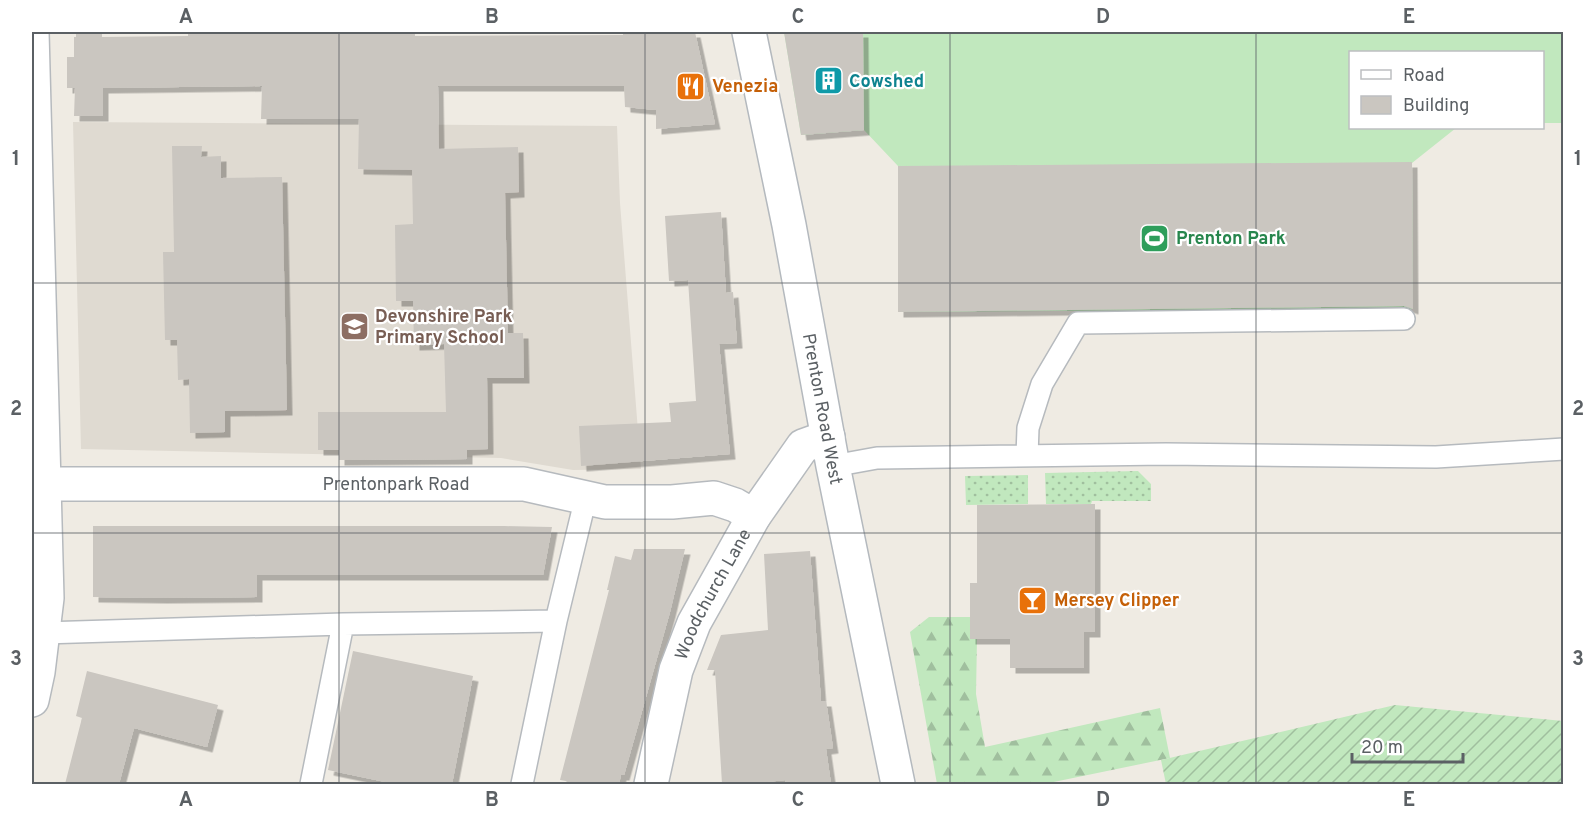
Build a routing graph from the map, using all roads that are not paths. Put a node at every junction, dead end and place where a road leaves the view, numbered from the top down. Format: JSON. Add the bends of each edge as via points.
{"nodes":[{"id":1,"x":32,"y":32,"type":"edge"},
{"id":2,"x":749,"y":32,"type":"edge"},
{"id":3,"x":1404,"y":319,"type":"dead end"},
{"id":4,"x":1563,"y":450,"type":"edge"},
{"id":5,"x":830,"y":452,"type":"junction"},
{"id":6,"x":1027,"y":456,"type":"junction"},
{"id":7,"x":38,"y":484,"type":"edge"},
{"id":8,"x":586,"y":497,"type":"junction"},
{"id":9,"x":754,"y":516,"type":"junction"},
{"id":10,"x":39,"y":599,"type":"edge"},
{"id":11,"x":556,"y":621,"type":"junction"},
{"id":12,"x":344,"y":624,"type":"junction"},
{"id":13,"x":43,"y":633,"type":"junction"},
{"id":14,"x":32,"y":700,"type":"edge"},
{"id":15,"x":310,"y":784,"type":"edge"},
{"id":16,"x":522,"y":784,"type":"edge"},
{"id":17,"x":651,"y":784,"type":"edge"},
{"id":18,"x":897,"y":784,"type":"edge"}],
"edges":[{"from":1,"to":7,"type":"street"},
{"from":2,"to":5,"type":"street","name":"Prenton Road West"},
{"from":3,"to":6,"type":"lane","via":[[1078,323],[1042,384],[1028,428]]},
{"from":4,"to":6,"type":"lane","via":[[1436,457]]},
{"from":5,"to":6,"type":"lane","via":[[877,458]]},
{"from":5,"to":9,"type":"street","name":"Woodchurch Lane","via":[[803,446]]},
{"from":5,"to":18,"type":"street","name":"Prenton Road West"},
{"from":7,"to":8,"type":"street","name":"Prentonpark Road","via":[[524,484]]},
{"from":7,"to":10,"type":"street"},
{"from":8,"to":9,"type":"street","name":"Prentonpark Road","via":[[605,502],[714,498]]},
{"from":8,"to":11,"type":"lane"},
{"from":9,"to":17,"type":"street","name":"Woodchurch Lane","via":[[694,623],[676,670]]},
{"from":10,"to":13,"type":"street"},
{"from":11,"to":12,"type":"lane"},
{"from":11,"to":16,"type":"lane"},
{"from":12,"to":13,"type":"lane"},
{"from":12,"to":15,"type":"lane"},
{"from":13,"to":14,"type":"street"}]}
